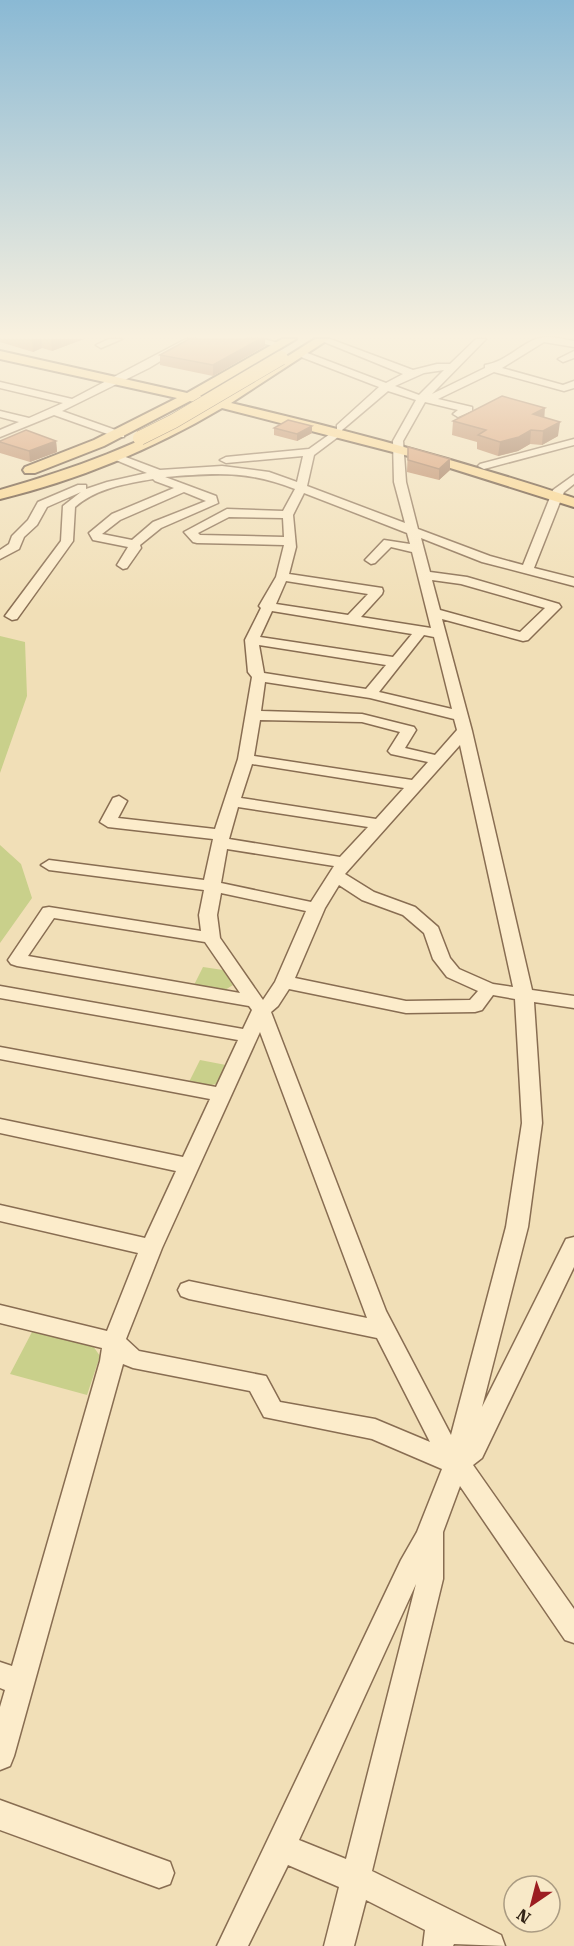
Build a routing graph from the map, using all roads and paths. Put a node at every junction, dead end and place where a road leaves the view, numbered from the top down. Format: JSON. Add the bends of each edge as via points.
{"nodes":[{"id":1,"x":111,"y":430,"type":"edge"},
{"id":2,"x":140,"y":430,"type":"edge"},
{"id":3,"x":148,"y":430,"type":"edge"},
{"id":4,"x":173,"y":430,"type":"edge"},
{"id":5,"x":338,"y":430,"type":"edge"},
{"id":6,"x":342,"y":430,"type":"edge"},
{"id":7,"x":407,"y":430,"type":"edge"},
{"id":8,"x":130,"y":436,"type":"junction"},
{"id":9,"x":574,"y":442,"type":"edge"},
{"id":10,"x":398,"y":445,"type":"junction"},
{"id":11,"x":311,"y":452,"type":"junction"},
{"id":12,"x":115,"y":456,"type":"junction"},
{"id":13,"x":484,"y":466,"type":"junction"},
{"id":14,"x":144,"y":469,"type":"junction"},
{"id":15,"x":196,"y":469,"type":"junction"},
{"id":16,"x":18,"y":474,"type":"dead end"},
{"id":17,"x":159,"y":474,"type":"junction"},
{"id":18,"x":574,"y":478,"type":"edge"},
{"id":19,"x":0,"y":484,"type":"edge"},
{"id":20,"x":301,"y":487,"type":"junction"},
{"id":21,"x":184,"y":488,"type":"junction"},
{"id":22,"x":0,"y":492,"type":"edge"},
{"id":23,"x":558,"y":493,"type":"junction"},
{"id":24,"x":117,"y":495,"type":"dead end"},
{"id":25,"x":574,"y":495,"type":"edge"},
{"id":26,"x":574,"y":503,"type":"edge"},
{"id":27,"x":142,"y":504,"type":"junction"},
{"id":28,"x":286,"y":515,"type":"junction"},
{"id":29,"x":288,"y":541,"type":"junction"},
{"id":30,"x":416,"y":541,"type":"junction"},
{"id":31,"x":134,"y":544,"type":"junction"},
{"id":32,"x":0,"y":555,"type":"edge"},
{"id":33,"x":371,"y":560,"type":"dead end"},
{"id":34,"x":123,"y":565,"type":"dead end"},
{"id":35,"x":527,"y":570,"type":"junction"},
{"id":36,"x":424,"y":576,"type":"junction"},
{"id":37,"x":282,"y":577,"type":"junction"},
{"id":38,"x":574,"y":582,"type":"edge"},
{"id":39,"x":574,"y":590,"type":"edge"},
{"id":40,"x":266,"y":606,"type":"junction"},
{"id":41,"x":554,"y":607,"type":"junction"},
{"id":42,"x":12,"y":616,"type":"dead end"},
{"id":43,"x":352,"y":620,"type":"junction"},
{"id":44,"x":431,"y":625,"type":"junction"},
{"id":45,"x":252,"y":640,"type":"junction"},
{"id":46,"x":397,"y":662,"type":"junction"},
{"id":47,"x":259,"y":677,"type":"junction"},
{"id":48,"x":370,"y":694,"type":"junction"},
{"id":49,"x":254,"y":714,"type":"junction"},
{"id":50,"x":463,"y":724,"type":"junction"},
{"id":51,"x":246,"y":759,"type":"junction"},
{"id":52,"x":438,"y":760,"type":"junction"},
{"id":53,"x":414,"y":785,"type":"junction"},
{"id":54,"x":119,"y":801,"type":"dead end"},
{"id":55,"x":232,"y":801,"type":"junction"},
{"id":56,"x":380,"y":824,"type":"junction"},
{"id":57,"x":222,"y":839,"type":"junction"},
{"id":58,"x":49,"y":865,"type":"dead end"},
{"id":59,"x":340,"y":870,"type":"junction"},
{"id":60,"x":213,"y":888,"type":"junction"},
{"id":61,"x":316,"y":908,"type":"junction"},
{"id":62,"x":211,"y":938,"type":"junction"},
{"id":63,"x":284,"y":982,"type":"junction"},
{"id":64,"x":489,"y":988,"type":"junction"},
{"id":65,"x":0,"y":992,"type":"edge"},
{"id":66,"x":524,"y":995,"type":"junction"},
{"id":67,"x":574,"y":1002,"type":"edge"},
{"id":68,"x":257,"y":1005,"type":"junction"},
{"id":69,"x":249,"y":1036,"type":"junction"},
{"id":70,"x":0,"y":1053,"type":"edge"},
{"id":71,"x":223,"y":1095,"type":"junction"},
{"id":72,"x":0,"y":1126,"type":"edge"},
{"id":73,"x":189,"y":1166,"type":"junction"},
{"id":74,"x":0,"y":1213,"type":"edge"},
{"id":75,"x":574,"y":1245,"type":"edge"},
{"id":76,"x":151,"y":1248,"type":"junction"},
{"id":77,"x":189,"y":1290,"type":"dead end"},
{"id":78,"x":0,"y":1314,"type":"edge"},
{"id":79,"x":386,"y":1331,"type":"junction"},
{"id":80,"x":114,"y":1342,"type":"junction"},
{"id":81,"x":456,"y":1464,"type":"junction"},
{"id":82,"x":430,"y":1532,"type":"junction"},
{"id":83,"x":574,"y":1631,"type":"edge"},
{"id":84,"x":11,"y":1678,"type":"edge"},
{"id":85,"x":0,"y":1755,"type":"edge"},
{"id":86,"x":0,"y":1815,"type":"edge"},
{"id":87,"x":281,"y":1847,"type":"junction"},
{"id":88,"x":159,"y":1873,"type":"dead end"},
{"id":89,"x":356,"y":1879,"type":"junction"},
{"id":90,"x":440,"y":1934,"type":"edge"},
{"id":91,"x":232,"y":1946,"type":"edge"},
{"id":92,"x":339,"y":1946,"type":"edge"},
{"id":93,"x":490,"y":1946,"type":"edge"}],
"edges":[{"from":1,"to":8,"type":"street"},
{"from":2,"to":8,"type":"main road"},
{"from":3,"to":8,"type":"main road","bridge":true},
{"from":4,"to":12,"type":"main road"},
{"from":5,"to":11,"type":"street"},
{"from":6,"to":10,"type":"main road"},
{"from":7,"to":10,"type":"street"},
{"from":8,"to":16,"type":"main road"},
{"from":8,"to":19,"type":"main road"},
{"from":8,"to":22,"type":"main road","via":[[73,466]]},
{"from":9,"to":13,"type":"street"},
{"from":10,"to":13,"type":"main road"},
{"from":10,"to":23,"type":"main road"},
{"from":10,"to":30,"type":"street","via":[[400,482]]},
{"from":11,"to":15,"type":"street","via":[[224,460]]},
{"from":11,"to":20,"type":"street"},
{"from":12,"to":14,"type":"street"},
{"from":12,"to":22,"type":"main road"},
{"from":13,"to":23,"type":"main road"},
{"from":14,"to":17,"type":"street"},
{"from":14,"to":32,"type":"street","via":[[82,487],[42,505],[15,546]]},
{"from":15,"to":17,"type":"street"},
{"from":15,"to":20,"type":"street","via":[[254,471]]},
{"from":17,"to":21,"type":"street","via":[[159,479]]},
{"from":17,"to":42,"type":"street","via":[[127,479],[75,500],[69,506],[67,541]]},
{"from":18,"to":23,"type":"street"},
{"from":20,"to":28,"type":"street"},
{"from":20,"to":30,"type":"street"},
{"from":21,"to":27,"type":"street"},
{"from":21,"to":31,"type":"street","via":[[212,498],[212,503],[157,525]]},
{"from":23,"to":25,"type":"main road"},
{"from":23,"to":26,"type":"main road"},
{"from":23,"to":35,"type":"street"},
{"from":24,"to":27,"type":"street"},
{"from":27,"to":31,"type":"street","via":[[95,533],[97,537]]},
{"from":28,"to":29,"type":"street"},
{"from":28,"to":29,"type":"street","via":[[227,513],[190,532],[198,538]]},
{"from":29,"to":37,"type":"street"},
{"from":30,"to":33,"type":"street","via":[[388,543]]},
{"from":30,"to":35,"type":"street"},
{"from":30,"to":36,"type":"street"},
{"from":31,"to":34,"type":"street"},
{"from":35,"to":38,"type":"street"},
{"from":36,"to":41,"type":"street","via":[[462,580]]},
{"from":36,"to":44,"type":"street"},
{"from":37,"to":40,"type":"street"},
{"from":37,"to":43,"type":"street","via":[[377,591]]},
{"from":39,"to":41,"type":"street"},
{"from":40,"to":43,"type":"street"},
{"from":40,"to":45,"type":"street"},
{"from":41,"to":44,"type":"street","via":[[523,637]]},
{"from":43,"to":44,"type":"street"},
{"from":44,"to":46,"type":"street"},
{"from":44,"to":50,"type":"street"},
{"from":45,"to":46,"type":"street"},
{"from":45,"to":47,"type":"street","via":[[255,672]]},
{"from":46,"to":48,"type":"street"},
{"from":47,"to":48,"type":"street"},
{"from":47,"to":49,"type":"street"},
{"from":48,"to":50,"type":"street"},
{"from":49,"to":51,"type":"street"},
{"from":49,"to":52,"type":"street","via":[[362,718],[409,730],[396,751]]},
{"from":50,"to":52,"type":"street"},
{"from":50,"to":66,"type":"street"},
{"from":51,"to":53,"type":"street"},
{"from":51,"to":55,"type":"street"},
{"from":52,"to":53,"type":"street"},
{"from":53,"to":56,"type":"street"},
{"from":54,"to":57,"type":"street","via":[[108,822]]},
{"from":55,"to":56,"type":"street"},
{"from":55,"to":57,"type":"street"},
{"from":56,"to":59,"type":"street"},
{"from":57,"to":59,"type":"street"},
{"from":57,"to":60,"type":"street"},
{"from":58,"to":60,"type":"street"},
{"from":59,"to":61,"type":"street"},
{"from":59,"to":64,"type":"street","via":[[368,896],[409,911],[432,932],[442,959],[453,973]]},
{"from":60,"to":61,"type":"street"},
{"from":60,"to":62,"type":"street","via":[[208,915]]},
{"from":61,"to":63,"type":"street"},
{"from":62,"to":68,"type":"street"},
{"from":62,"to":68,"type":"street","via":[[49,912],[17,960]]},
{"from":63,"to":64,"type":"street","via":[[406,1007],[475,1006]]},
{"from":63,"to":68,"type":"street","via":[[272,1002]]},
{"from":64,"to":66,"type":"street"},
{"from":65,"to":69,"type":"street"},
{"from":66,"to":67,"type":"street"},
{"from":66,"to":81,"type":"street","via":[[532,1123],[517,1227]]},
{"from":68,"to":69,"type":"street"},
{"from":68,"to":79,"type":"street"},
{"from":69,"to":71,"type":"street"},
{"from":70,"to":71,"type":"street"},
{"from":71,"to":73,"type":"street"},
{"from":72,"to":73,"type":"street"},
{"from":73,"to":76,"type":"street"},
{"from":74,"to":76,"type":"street"},
{"from":75,"to":81,"type":"street","via":[[473,1451]]},
{"from":76,"to":80,"type":"street"},
{"from":77,"to":79,"type":"street"},
{"from":78,"to":80,"type":"street"},
{"from":79,"to":81,"type":"street"},
{"from":80,"to":81,"type":"street","via":[[133,1359],[258,1383],[272,1410],[375,1428]]},
{"from":80,"to":84,"type":"street","via":[[110,1372]]},
{"from":81,"to":82,"type":"street"},
{"from":81,"to":83,"type":"street"},
{"from":82,"to":87,"type":"street"},
{"from":82,"to":89,"type":"street","via":[[430,1579]]},
{"from":84,"to":85,"type":"street"},
{"from":86,"to":88,"type":"street"},
{"from":87,"to":89,"type":"street"},
{"from":87,"to":91,"type":"street"},
{"from":89,"to":90,"type":"street"},
{"from":89,"to":92,"type":"street"},
{"from":90,"to":93,"type":"street"}]}
